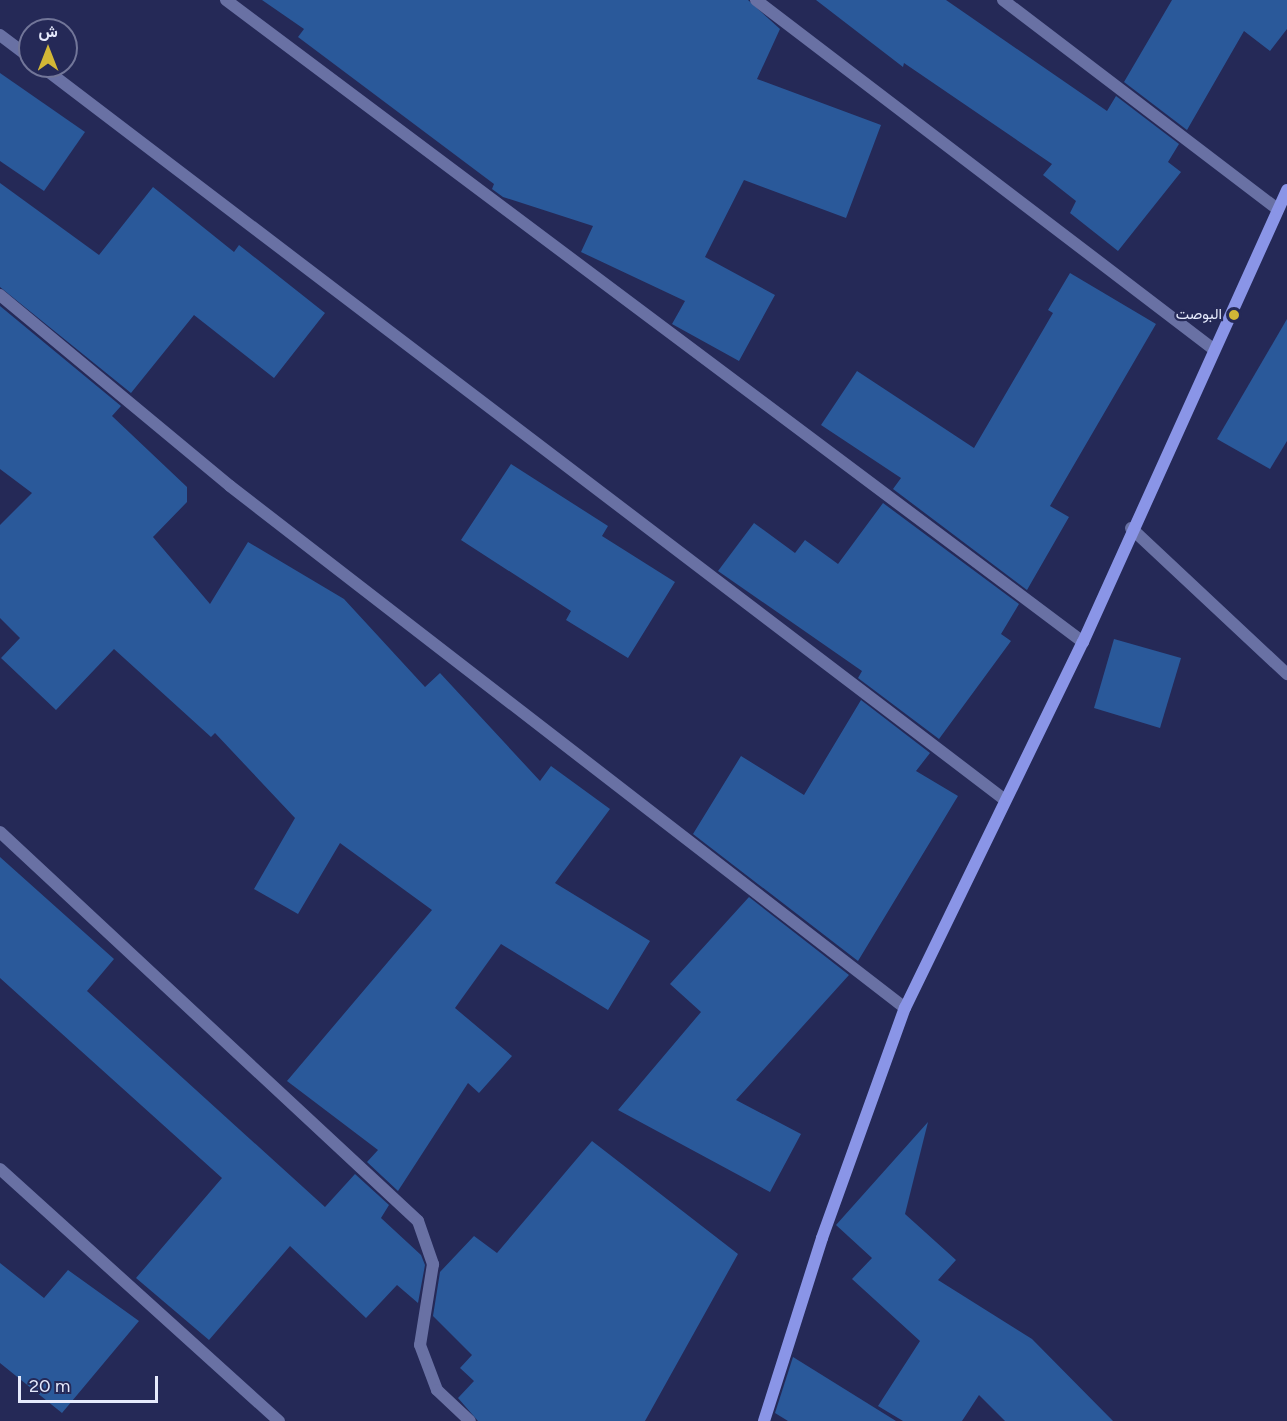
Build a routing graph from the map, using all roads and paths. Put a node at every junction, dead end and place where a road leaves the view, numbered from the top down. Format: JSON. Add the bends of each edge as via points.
{"nodes":[{"id":1,"x":226,"y":0,"type":"edge"},
{"id":2,"x":756,"y":0,"type":"edge"},
{"id":3,"x":1003,"y":0,"type":"edge"},
{"id":4,"x":0,"y":35,"type":"edge"},
{"id":5,"x":18,"y":49,"type":"edge"},
{"id":6,"x":57,"y":78,"type":"edge"},
{"id":7,"x":1287,"y":190,"type":"edge"},
{"id":8,"x":1277,"y":209,"type":"junction"},
{"id":9,"x":0,"y":295,"type":"edge"},
{"id":10,"x":1212,"y":348,"type":"junction"},
{"id":11,"x":1131,"y":528,"type":"junction"},
{"id":12,"x":1083,"y":642,"type":"junction"},
{"id":13,"x":1287,"y":674,"type":"edge"},
{"id":14,"x":1004,"y":800,"type":"junction"},
{"id":15,"x":0,"y":832,"type":"edge"},
{"id":16,"x":905,"y":1008,"type":"junction"},
{"id":17,"x":0,"y":1169,"type":"edge"},
{"id":18,"x":279,"y":1421,"type":"edge"},
{"id":19,"x":470,"y":1421,"type":"edge"},
{"id":20,"x":764,"y":1421,"type":"edge"}],
"edges":[{"from":1,"to":12,"type":"street"},
{"from":2,"to":10,"type":"street"},
{"from":3,"to":8,"type":"street"},
{"from":4,"to":5,"type":"street"},
{"from":6,"to":14,"type":"street"},
{"from":7,"to":8,"type":"street"},
{"from":8,"to":10,"type":"street"},
{"from":9,"to":16,"type":"street","via":[[239,494]]},
{"from":10,"to":11,"type":"street"},
{"from":11,"to":12,"type":"street"},
{"from":11,"to":13,"type":"street"},
{"from":12,"to":14,"type":"street"},
{"from":14,"to":16,"type":"street"},
{"from":15,"to":19,"type":"street","via":[[418,1221],[433,1264],[420,1345],[437,1390]]},
{"from":16,"to":20,"type":"street","via":[[822,1238]]},
{"from":17,"to":18,"type":"street"}]}
